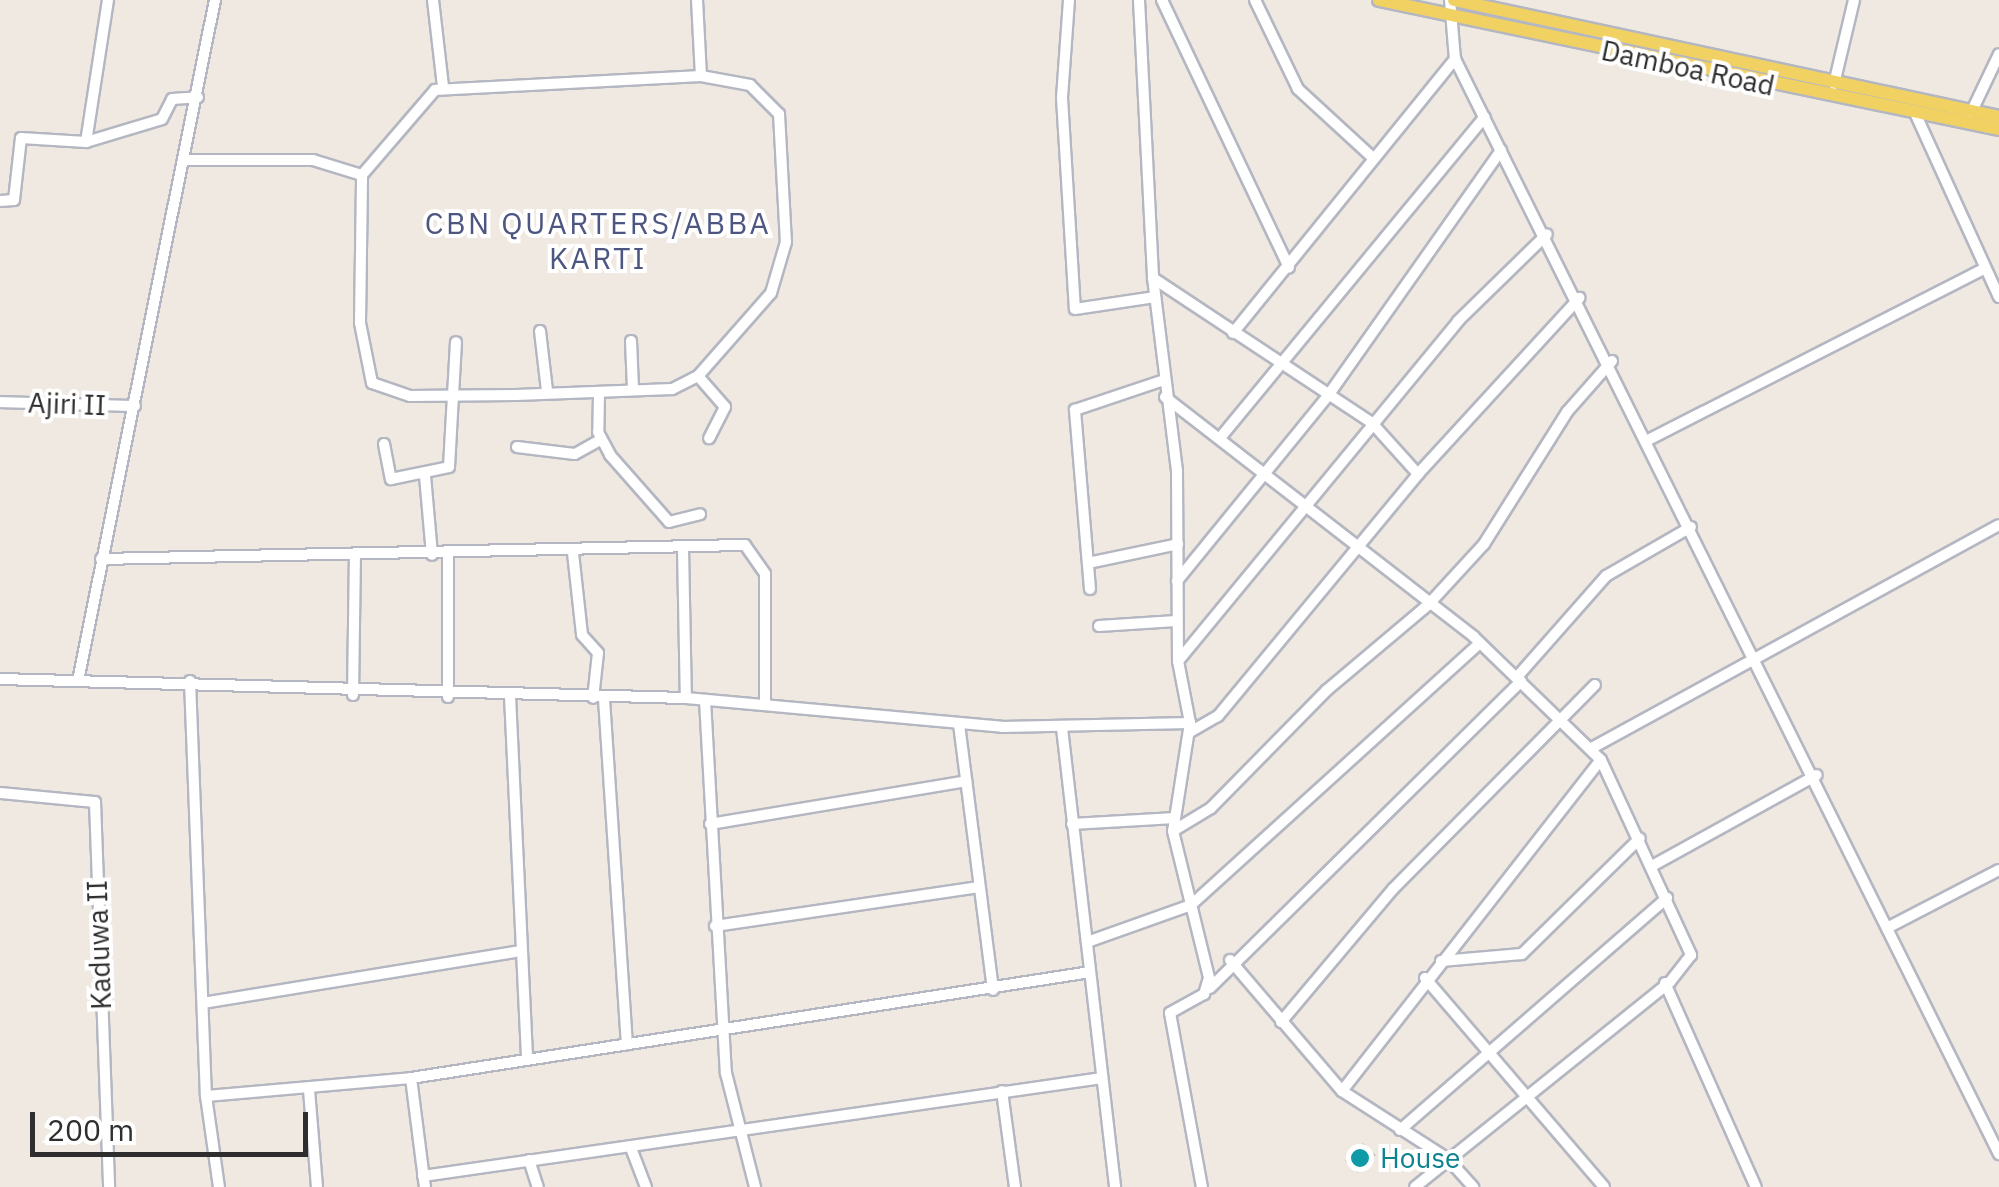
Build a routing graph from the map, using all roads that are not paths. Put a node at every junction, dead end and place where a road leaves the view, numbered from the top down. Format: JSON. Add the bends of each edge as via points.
{"nodes":[{"id":1,"x":108,"y":0,"type":"edge"},
{"id":2,"x":215,"y":0,"type":"edge"},
{"id":3,"x":433,"y":0,"type":"edge"},
{"id":4,"x":697,"y":0,"type":"edge"},
{"id":5,"x":1068,"y":0,"type":"edge"},
{"id":6,"x":1139,"y":0,"type":"edge"},
{"id":7,"x":1162,"y":0,"type":"edge"},
{"id":8,"x":1254,"y":0,"type":"edge"},
{"id":9,"x":1379,"y":0,"type":"edge"},
{"id":10,"x":1452,"y":0,"type":"edge"},
{"id":11,"x":1854,"y":0,"type":"edge"},
{"id":12,"x":1448,"y":15,"type":"junction"},
{"id":13,"x":1578,"y":28,"type":"junction"},
{"id":14,"x":1576,"y":44,"type":"junction"},
{"id":15,"x":1999,"y":54,"type":"edge"},
{"id":16,"x":1454,"y":59,"type":"junction"},
{"id":17,"x":701,"y":76,"type":"junction"},
{"id":18,"x":1793,"y":84,"type":"junction"},
{"id":19,"x":443,"y":86,"type":"junction"},
{"id":20,"x":1834,"y":86,"type":"junction"},
{"id":21,"x":198,"y":97,"type":"junction"},
{"id":22,"x":1970,"y":113,"type":"junction"},
{"id":23,"x":1916,"y":116,"type":"junction"},
{"id":24,"x":1999,"y":117,"type":"edge"},
{"id":25,"x":1485,"y":118,"type":"junction"},
{"id":26,"x":1999,"y":129,"type":"edge"},
{"id":27,"x":86,"y":142,"type":"junction"},
{"id":28,"x":1501,"y":150,"type":"junction"},
{"id":29,"x":1374,"y":158,"type":"junction"},
{"id":30,"x":186,"y":160,"type":"junction"},
{"id":31,"x":362,"y":175,"type":"junction"},
{"id":32,"x":0,"y":200,"type":"edge"},
{"id":33,"x":1547,"y":234,"type":"junction"},
{"id":34,"x":1290,"y":267,"type":"junction"},
{"id":35,"x":1985,"y":268,"type":"junction"},
{"id":36,"x":1153,"y":278,"type":"junction"},
{"id":37,"x":1155,"y":297,"type":"junction"},
{"id":38,"x":1999,"y":297,"type":"edge"},
{"id":39,"x":1579,"y":298,"type":"junction"},
{"id":40,"x":540,"y":331,"type":"dead end"},
{"id":41,"x":1233,"y":332,"type":"junction"},
{"id":42,"x":631,"y":341,"type":"dead end"},
{"id":43,"x":456,"y":342,"type":"dead end"},
{"id":44,"x":1612,"y":361,"type":"junction"},
{"id":45,"x":1282,"y":363,"type":"junction"},
{"id":46,"x":698,"y":376,"type":"junction"},
{"id":47,"x":1161,"y":381,"type":"junction"},
{"id":48,"x":633,"y":390,"type":"junction"},
{"id":49,"x":547,"y":391,"type":"junction"},
{"id":50,"x":456,"y":393,"type":"junction"},
{"id":51,"x":600,"y":393,"type":"junction"},
{"id":52,"x":1164,"y":396,"type":"junction"},
{"id":53,"x":1327,"y":398,"type":"junction"},
{"id":54,"x":0,"y":402,"type":"edge"},
{"id":55,"x":134,"y":406,"type":"junction"},
{"id":56,"x":1372,"y":423,"type":"junction"},
{"id":57,"x":709,"y":438,"type":"dead end"},
{"id":58,"x":1220,"y":438,"type":"junction"},
{"id":59,"x":1650,"y":438,"type":"junction"},
{"id":60,"x":600,"y":440,"type":"junction"},
{"id":61,"x":384,"y":444,"type":"dead end"},
{"id":62,"x":517,"y":448,"type":"dead end"},
{"id":63,"x":1261,"y":471,"type":"junction"},
{"id":64,"x":1418,"y":474,"type":"junction"},
{"id":65,"x":425,"y":476,"type":"junction"},
{"id":66,"x":1305,"y":508,"type":"junction"},
{"id":67,"x":700,"y":514,"type":"dead end"},
{"id":68,"x":1999,"y":525,"type":"edge"},
{"id":69,"x":1692,"y":526,"type":"junction"},
{"id":70,"x":1178,"y":544,"type":"junction"},
{"id":71,"x":1354,"y":546,"type":"junction"},
{"id":72,"x":683,"y":548,"type":"junction"},
{"id":73,"x":573,"y":552,"type":"junction"},
{"id":74,"x":448,"y":555,"type":"junction"},
{"id":75,"x":356,"y":556,"type":"junction"},
{"id":76,"x":432,"y":556,"type":"junction"},
{"id":77,"x":102,"y":559,"type":"junction"},
{"id":78,"x":1088,"y":563,"type":"junction"},
{"id":79,"x":1176,"y":581,"type":"junction"},
{"id":80,"x":1090,"y":590,"type":"dead end"},
{"id":81,"x":1429,"y":604,"type":"junction"},
{"id":82,"x":1176,"y":621,"type":"junction"},
{"id":83,"x":1099,"y":626,"type":"dead end"},
{"id":84,"x":1480,"y":643,"type":"junction"},
{"id":85,"x":1754,"y":652,"type":"junction"},
{"id":86,"x":1178,"y":661,"type":"junction"},
{"id":87,"x":0,"y":679,"type":"edge"},
{"id":88,"x":1519,"y":679,"type":"junction"},
{"id":89,"x":78,"y":681,"type":"junction"},
{"id":90,"x":190,"y":681,"type":"junction"},
{"id":91,"x":1594,"y":685,"type":"dead end"},
{"id":92,"x":353,"y":695,"type":"junction"},
{"id":93,"x":448,"y":696,"type":"junction"},
{"id":94,"x":510,"y":696,"type":"junction"},
{"id":95,"x":598,"y":698,"type":"junction"},
{"id":96,"x":686,"y":698,"type":"junction"},
{"id":97,"x":705,"y":700,"type":"junction"},
{"id":98,"x":766,"y":704,"type":"junction"},
{"id":99,"x":1557,"y":716,"type":"junction"},
{"id":100,"x":959,"y":724,"type":"junction"},
{"id":101,"x":1062,"y":728,"type":"junction"},
{"id":102,"x":1190,"y":728,"type":"junction"},
{"id":103,"x":1590,"y":749,"type":"junction"},
{"id":104,"x":1601,"y":760,"type":"junction"},
{"id":105,"x":1817,"y":775,"type":"junction"},
{"id":106,"x":966,"y":781,"type":"junction"},
{"id":107,"x":0,"y":793,"type":"edge"},
{"id":108,"x":1175,"y":818,"type":"junction"},
{"id":109,"x":710,"y":824,"type":"junction"},
{"id":110,"x":1072,"y":824,"type":"junction"},
{"id":111,"x":1174,"y":831,"type":"junction"},
{"id":112,"x":1640,"y":838,"type":"junction"},
{"id":113,"x":1652,"y":866,"type":"junction"},
{"id":114,"x":1999,"y":870,"type":"edge"},
{"id":115,"x":979,"y":888,"type":"junction"},
{"id":116,"x":1668,"y":898,"type":"junction"},
{"id":117,"x":1191,"y":906,"type":"junction"},
{"id":118,"x":715,"y":926,"type":"junction"},
{"id":119,"x":1887,"y":928,"type":"junction"},
{"id":120,"x":1087,"y":942,"type":"junction"},
{"id":121,"x":516,"y":952,"type":"junction"},
{"id":122,"x":1230,"y":960,"type":"junction"},
{"id":123,"x":1441,"y":961,"type":"junction"},
{"id":124,"x":1090,"y":972,"type":"junction"},
{"id":125,"x":1425,"y":978,"type":"junction"},
{"id":126,"x":1664,"y":983,"type":"junction"},
{"id":127,"x":1209,"y":988,"type":"junction"},
{"id":128,"x":993,"y":990,"type":"junction"},
{"id":129,"x":203,"y":1003,"type":"junction"},
{"id":130,"x":1281,"y":1022,"type":"junction"},
{"id":131,"x":723,"y":1030,"type":"junction"},
{"id":132,"x":627,"y":1044,"type":"junction"},
{"id":133,"x":1489,"y":1049,"type":"junction"},
{"id":134,"x":527,"y":1059,"type":"junction"},
{"id":135,"x":411,"y":1078,"type":"junction"},
{"id":136,"x":1102,"y":1078,"type":"junction"},
{"id":137,"x":309,"y":1090,"type":"junction"},
{"id":138,"x":1342,"y":1090,"type":"junction"},
{"id":139,"x":1002,"y":1091,"type":"junction"},
{"id":140,"x":1526,"y":1092,"type":"junction"},
{"id":141,"x":206,"y":1096,"type":"junction"},
{"id":142,"x":1400,"y":1130,"type":"junction"},
{"id":143,"x":734,"y":1133,"type":"junction"},
{"id":144,"x":631,"y":1148,"type":"junction"},
{"id":145,"x":1999,"y":1154,"type":"edge"},
{"id":146,"x":1448,"y":1159,"type":"junction"},
{"id":147,"x":529,"y":1160,"type":"junction"},
{"id":148,"x":424,"y":1182,"type":"edge"},
{"id":149,"x":109,"y":1187,"type":"edge"},
{"id":150,"x":219,"y":1187,"type":"edge"},
{"id":151,"x":317,"y":1187,"type":"edge"},
{"id":152,"x":538,"y":1187,"type":"edge"},
{"id":153,"x":646,"y":1187,"type":"edge"},
{"id":154,"x":755,"y":1187,"type":"edge"},
{"id":155,"x":1015,"y":1187,"type":"edge"},
{"id":156,"x":1115,"y":1187,"type":"edge"},
{"id":157,"x":1202,"y":1187,"type":"edge"},
{"id":158,"x":1415,"y":1187,"type":"edge"},
{"id":159,"x":1472,"y":1187,"type":"edge"},
{"id":160,"x":1604,"y":1187,"type":"edge"},
{"id":161,"x":1756,"y":1187,"type":"edge"}],
"edges":[{"from":1,"to":27,"type":"street"},
{"from":2,"to":21,"type":"street"},
{"from":3,"to":19,"type":"street"},
{"from":4,"to":17,"type":"street"},
{"from":5,"to":37,"type":"street","via":[[1062,98],[1076,309]]},
{"from":6,"to":36,"type":"street"},
{"from":7,"to":34,"type":"street"},
{"from":8,"to":29,"type":"street","via":[[1298,89]]},
{"from":9,"to":12,"type":"main road","name":"Damboa Road"},
{"from":10,"to":12,"type":"street"},
{"from":10,"to":13,"type":"main road","name":"Damboa Road"},
{"from":11,"to":20,"type":"street"},
{"from":12,"to":14,"type":"main road","name":"Damboa Road"},
{"from":12,"to":16,"type":"street"},
{"from":13,"to":14,"type":"main road"},
{"from":13,"to":18,"type":"main road","name":"Damboa Road"},
{"from":14,"to":18,"type":"main road","name":"Damboa Road"},
{"from":15,"to":22,"type":"street"},
{"from":16,"to":25,"type":"street"},
{"from":16,"to":29,"type":"street"},
{"from":17,"to":19,"type":"street"},
{"from":17,"to":46,"type":"street","via":[[750,85],[779,114],[786,242],[771,293]]},
{"from":18,"to":20,"type":"main road","name":"Damboa Road"},
{"from":18,"to":23,"type":"main road","name":"Damboa Road"},
{"from":19,"to":31,"type":"street"},
{"from":20,"to":22,"type":"main road","name":"Damboa Road"},
{"from":21,"to":27,"type":"street","via":[[172,99],[162,119]]},
{"from":21,"to":30,"type":"street"},
{"from":22,"to":24,"type":"main road","name":"Damboa Road"},
{"from":23,"to":26,"type":"main road","name":"Damboa Road"},
{"from":23,"to":35,"type":"street"},
{"from":25,"to":28,"type":"street"},
{"from":25,"to":45,"type":"street"},
{"from":27,"to":32,"type":"street","via":[[21,138],[14,200]]},
{"from":28,"to":33,"type":"street"},
{"from":28,"to":53,"type":"street"},
{"from":29,"to":34,"type":"street"},
{"from":30,"to":31,"type":"street","via":[[313,160]]},
{"from":30,"to":55,"type":"street"},
{"from":31,"to":50,"type":"street","via":[[360,322],[372,383],[410,396]]},
{"from":33,"to":39,"type":"street"},
{"from":33,"to":56,"type":"street"},
{"from":34,"to":41,"type":"street"},
{"from":35,"to":38,"type":"street"},
{"from":35,"to":59,"type":"street"},
{"from":36,"to":37,"type":"street"},
{"from":36,"to":41,"type":"street"},
{"from":37,"to":47,"type":"street"},
{"from":39,"to":44,"type":"street"},
{"from":39,"to":64,"type":"street"},
{"from":40,"to":49,"type":"street"},
{"from":41,"to":45,"type":"street"},
{"from":42,"to":48,"type":"street"},
{"from":43,"to":50,"type":"street"},
{"from":44,"to":59,"type":"street"},
{"from":44,"to":81,"type":"street","via":[[1567,412],[1484,544]]},
{"from":45,"to":53,"type":"street"},
{"from":45,"to":58,"type":"street"},
{"from":46,"to":48,"type":"street","via":[[672,389]]},
{"from":46,"to":57,"type":"street","via":[[725,407]]},
{"from":47,"to":52,"type":"street"},
{"from":47,"to":78,"type":"street","via":[[1075,410]]},
{"from":48,"to":51,"type":"street"},
{"from":49,"to":50,"type":"street"},
{"from":49,"to":51,"type":"street"},
{"from":50,"to":65,"type":"street","via":[[454,454],[449,467]]},
{"from":51,"to":60,"type":"street"},
{"from":52,"to":58,"type":"street"},
{"from":52,"to":70,"type":"street"},
{"from":53,"to":56,"type":"street"},
{"from":53,"to":63,"type":"street"},
{"from":54,"to":55,"type":"street","name":"Ajiri II"},
{"from":55,"to":77,"type":"street"},
{"from":56,"to":64,"type":"street"},
{"from":56,"to":66,"type":"street"},
{"from":58,"to":63,"type":"street"},
{"from":59,"to":69,"type":"street"},
{"from":60,"to":62,"type":"street","via":[[575,454]]},
{"from":60,"to":67,"type":"street","via":[[669,522]]},
{"from":61,"to":65,"type":"street","via":[[390,479]]},
{"from":63,"to":66,"type":"street"},
{"from":63,"to":79,"type":"street"},
{"from":64,"to":71,"type":"street"},
{"from":65,"to":76,"type":"street"},
{"from":66,"to":71,"type":"street"},
{"from":66,"to":86,"type":"street"},
{"from":68,"to":85,"type":"street"},
{"from":69,"to":85,"type":"street"},
{"from":69,"to":88,"type":"street","via":[[1606,576]]},
{"from":70,"to":78,"type":"street"},
{"from":70,"to":79,"type":"street"},
{"from":71,"to":81,"type":"street"},
{"from":71,"to":102,"type":"street","via":[[1218,716]]},
{"from":72,"to":73,"type":"street"},
{"from":72,"to":96,"type":"street"},
{"from":72,"to":98,"type":"street","via":[[745,546],[763,560]]},
{"from":73,"to":74,"type":"street"},
{"from":73,"to":95,"type":"street","via":[[582,634],[598,653]]},
{"from":74,"to":76,"type":"street"},
{"from":74,"to":93,"type":"street"},
{"from":75,"to":76,"type":"street"},
{"from":75,"to":77,"type":"street"},
{"from":75,"to":92,"type":"street"},
{"from":77,"to":89,"type":"street"},
{"from":78,"to":80,"type":"street"},
{"from":79,"to":82,"type":"street"},
{"from":81,"to":84,"type":"street"},
{"from":81,"to":111,"type":"street","via":[[1326,690],[1211,808]]},
{"from":82,"to":83,"type":"street"},
{"from":82,"to":86,"type":"street"},
{"from":84,"to":88,"type":"street"},
{"from":84,"to":117,"type":"street"},
{"from":85,"to":103,"type":"street"},
{"from":85,"to":105,"type":"street"},
{"from":86,"to":102,"type":"street"},
{"from":87,"to":89,"type":"street"},
{"from":88,"to":99,"type":"street"},
{"from":88,"to":122,"type":"street"},
{"from":89,"to":90,"type":"street"},
{"from":90,"to":92,"type":"street"},
{"from":90,"to":129,"type":"street"},
{"from":91,"to":99,"type":"street"},
{"from":92,"to":93,"type":"street"},
{"from":93,"to":94,"type":"street"},
{"from":94,"to":95,"type":"street"},
{"from":94,"to":121,"type":"street"},
{"from":95,"to":96,"type":"street"},
{"from":95,"to":132,"type":"street"},
{"from":96,"to":97,"type":"street"},
{"from":97,"to":98,"type":"street"},
{"from":97,"to":109,"type":"street"},
{"from":98,"to":100,"type":"street"},
{"from":99,"to":103,"type":"street"},
{"from":99,"to":130,"type":"street"},
{"from":100,"to":101,"type":"street"},
{"from":100,"to":106,"type":"street"},
{"from":101,"to":102,"type":"street"},
{"from":101,"to":110,"type":"street"},
{"from":102,"to":108,"type":"street"},
{"from":103,"to":104,"type":"street"},
{"from":104,"to":112,"type":"street"},
{"from":104,"to":123,"type":"street"},
{"from":105,"to":113,"type":"street"},
{"from":105,"to":119,"type":"street"},
{"from":106,"to":109,"type":"street"},
{"from":106,"to":115,"type":"street"},
{"from":107,"to":149,"type":"street","name":"Kaduwa II","via":[[94,802]]},
{"from":108,"to":110,"type":"street"},
{"from":108,"to":111,"type":"street"},
{"from":109,"to":118,"type":"street"},
{"from":110,"to":120,"type":"street"},
{"from":111,"to":117,"type":"street"},
{"from":112,"to":113,"type":"street"},
{"from":112,"to":123,"type":"street","via":[[1522,954]]},
{"from":113,"to":116,"type":"street"},
{"from":114,"to":119,"type":"street"},
{"from":115,"to":118,"type":"street"},
{"from":115,"to":128,"type":"street"},
{"from":116,"to":126,"type":"street","via":[[1691,956]]},
{"from":116,"to":133,"type":"street"},
{"from":117,"to":120,"type":"street"},
{"from":117,"to":127,"type":"street"},
{"from":118,"to":131,"type":"street"},
{"from":119,"to":145,"type":"street"},
{"from":120,"to":124,"type":"street"},
{"from":121,"to":129,"type":"street"},
{"from":121,"to":134,"type":"street"},
{"from":122,"to":127,"type":"street"},
{"from":122,"to":130,"type":"street"},
{"from":123,"to":125,"type":"street"},
{"from":124,"to":128,"type":"street"},
{"from":124,"to":136,"type":"street"},
{"from":125,"to":133,"type":"street"},
{"from":125,"to":138,"type":"street"},
{"from":126,"to":140,"type":"street"},
{"from":126,"to":161,"type":"street"},
{"from":127,"to":157,"type":"street","via":[[1170,1013]]},
{"from":128,"to":131,"type":"street"},
{"from":129,"to":141,"type":"street"},
{"from":130,"to":138,"type":"street"},
{"from":131,"to":132,"type":"street"},
{"from":131,"to":143,"type":"street"},
{"from":132,"to":134,"type":"street"},
{"from":133,"to":140,"type":"street"},
{"from":133,"to":142,"type":"street"},
{"from":134,"to":135,"type":"street"},
{"from":135,"to":137,"type":"street"},
{"from":135,"to":148,"type":"street"},
{"from":136,"to":139,"type":"street"},
{"from":136,"to":156,"type":"street"},
{"from":137,"to":141,"type":"street"},
{"from":137,"to":151,"type":"street"},
{"from":138,"to":142,"type":"street"},
{"from":139,"to":143,"type":"street"},
{"from":139,"to":155,"type":"street"},
{"from":140,"to":146,"type":"street"},
{"from":140,"to":160,"type":"street"},
{"from":141,"to":150,"type":"street"},
{"from":142,"to":146,"type":"street"},
{"from":143,"to":144,"type":"street"},
{"from":143,"to":154,"type":"street"},
{"from":144,"to":147,"type":"street"},
{"from":144,"to":153,"type":"street"},
{"from":146,"to":158,"type":"street"},
{"from":146,"to":159,"type":"street"},
{"from":147,"to":148,"type":"street"},
{"from":147,"to":152,"type":"street"}]}
